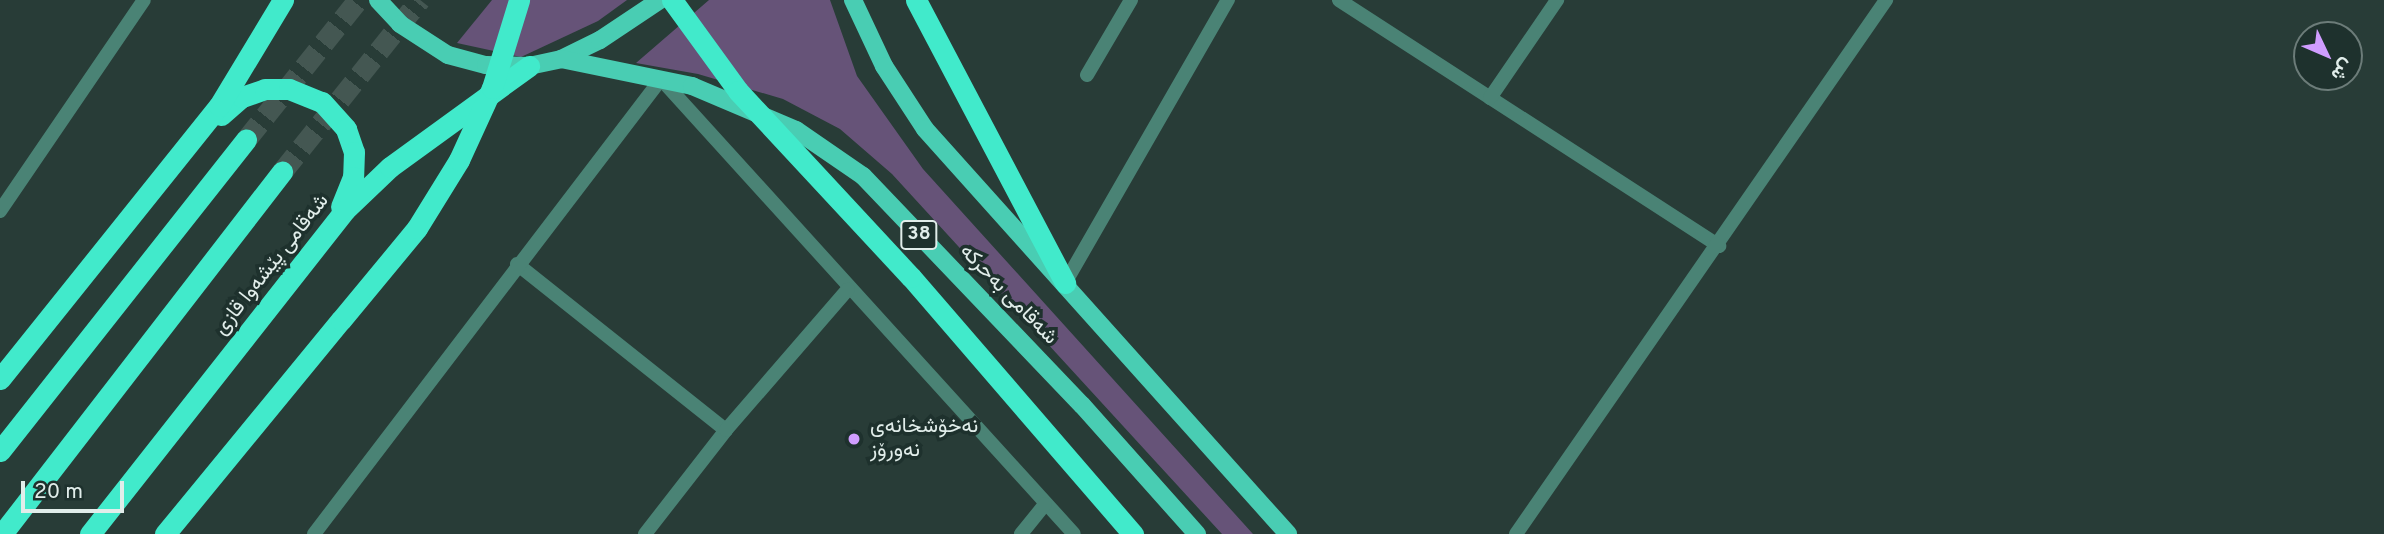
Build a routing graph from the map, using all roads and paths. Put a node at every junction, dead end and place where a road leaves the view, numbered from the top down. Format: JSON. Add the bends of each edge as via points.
{"nodes":[{"id":1,"x":144,"y":0,"type":"edge"},
{"id":2,"x":283,"y":0,"type":"edge"},
{"id":3,"x":378,"y":0,"type":"edge"},
{"id":4,"x":519,"y":0,"type":"edge"},
{"id":5,"x":660,"y":0,"type":"edge"},
{"id":6,"x":671,"y":0,"type":"edge"},
{"id":7,"x":853,"y":0,"type":"edge"},
{"id":8,"x":916,"y":0,"type":"edge"},
{"id":9,"x":1131,"y":0,"type":"edge"},
{"id":10,"x":1228,"y":0,"type":"edge"},
{"id":11,"x":1339,"y":0,"type":"edge"},
{"id":12,"x":1557,"y":0,"type":"edge"},
{"id":13,"x":1886,"y":0,"type":"edge"},
{"id":14,"x":561,"y":59,"type":"junction"},
{"id":15,"x":529,"y":66,"type":"junction"},
{"id":16,"x":1087,"y":75,"type":"dead end"},
{"id":17,"x":661,"y":79,"type":"junction"},
{"id":18,"x":1490,"y":98,"type":"junction"},
{"id":19,"x":246,"y":139,"type":"tunnel mouth"},
{"id":20,"x":180,"y":155,"type":"junction"},
{"id":21,"x":282,"y":172,"type":"tunnel mouth"},
{"id":22,"x":0,"y":211,"type":"edge"},
{"id":23,"x":325,"y":236,"type":"junction"},
{"id":24,"x":1718,"y":246,"type":"junction"},
{"id":25,"x":517,"y":264,"type":"junction"},
{"id":26,"x":1065,"y":283,"type":"junction"},
{"id":27,"x":848,"y":289,"type":"junction"},
{"id":28,"x":0,"y":379,"type":"edge"},
{"id":29,"x":726,"y":430,"type":"junction"},
{"id":30,"x":0,"y":451,"type":"edge"},
{"id":31,"x":1045,"y":504,"type":"junction"},
{"id":32,"x":2,"y":534,"type":"edge"},
{"id":33,"x":90,"y":534,"type":"edge"},
{"id":34,"x":165,"y":534,"type":"edge"},
{"id":35,"x":314,"y":534,"type":"edge"},
{"id":36,"x":646,"y":534,"type":"edge"},
{"id":37,"x":1021,"y":534,"type":"edge"},
{"id":38,"x":1074,"y":534,"type":"edge"},
{"id":39,"x":1133,"y":534,"type":"edge"},
{"id":40,"x":1197,"y":534,"type":"edge"},
{"id":41,"x":1288,"y":534,"type":"edge"},
{"id":42,"x":1516,"y":534,"type":"edge"}],
"edges":[{"from":1,"to":22,"type":"street"},
{"from":2,"to":20,"type":"highway","via":[[259,47]]},
{"from":3,"to":15,"type":"main road","name":"شەقامی پێشەوا قازی","number":"38","via":[[400,24],[448,55],[486,65]]},
{"from":4,"to":34,"type":"highway","bridge":true,"via":[[492,88],[459,160],[416,228]]},
{"from":5,"to":14,"type":"main road","name":"شەقامی پێشەوا قازی","number":"38","via":[[600,40]]},
{"from":6,"to":39,"type":"highway","bridge":true,"via":[[738,91],[911,277]]},
{"from":7,"to":26,"type":"main road","via":[[884,66],[925,129]]},
{"from":8,"to":26,"type":"highway"},
{"from":9,"to":16,"type":"street"},
{"from":10,"to":26,"type":"street"},
{"from":11,"to":18,"type":"street"},
{"from":12,"to":18,"type":"street"},
{"from":13,"to":24,"type":"street"},
{"from":14,"to":15,"type":"main road","name":"شەقامی پێشەوا قازی","number":"38"},
{"from":14,"to":17,"type":"main road","name":"شەقامی بەحرکە","number":"38"},
{"from":15,"to":23,"type":"highway","name":"شەقامی پێشەوا قازی","via":[[390,167]]},
{"from":17,"to":25,"type":"street"},
{"from":17,"to":27,"type":"street"},
{"from":17,"to":40,"type":"main road","name":"شەقامی بەحرکە","number":"38","via":[[692,86],[796,130],[863,176],[1083,405]]},
{"from":18,"to":24,"type":"street"},
{"from":19,"to":30,"type":"highway"},
{"from":20,"to":23,"type":"highway","via":[[242,97],[277,88],[312,96],[340,119],[354,152],[351,189]]},
{"from":20,"to":28,"type":"highway"},
{"from":21,"to":32,"type":"highway"},
{"from":23,"to":33,"type":"highway","name":"شەقامی پێشەوا قازی"},
{"from":24,"to":42,"type":"street"},
{"from":25,"to":29,"type":"street"},
{"from":25,"to":35,"type":"street"},
{"from":26,"to":41,"type":"main road"},
{"from":27,"to":29,"type":"street"},
{"from":27,"to":31,"type":"street"},
{"from":29,"to":36,"type":"street"},
{"from":31,"to":37,"type":"street"},
{"from":31,"to":38,"type":"street"}]}
